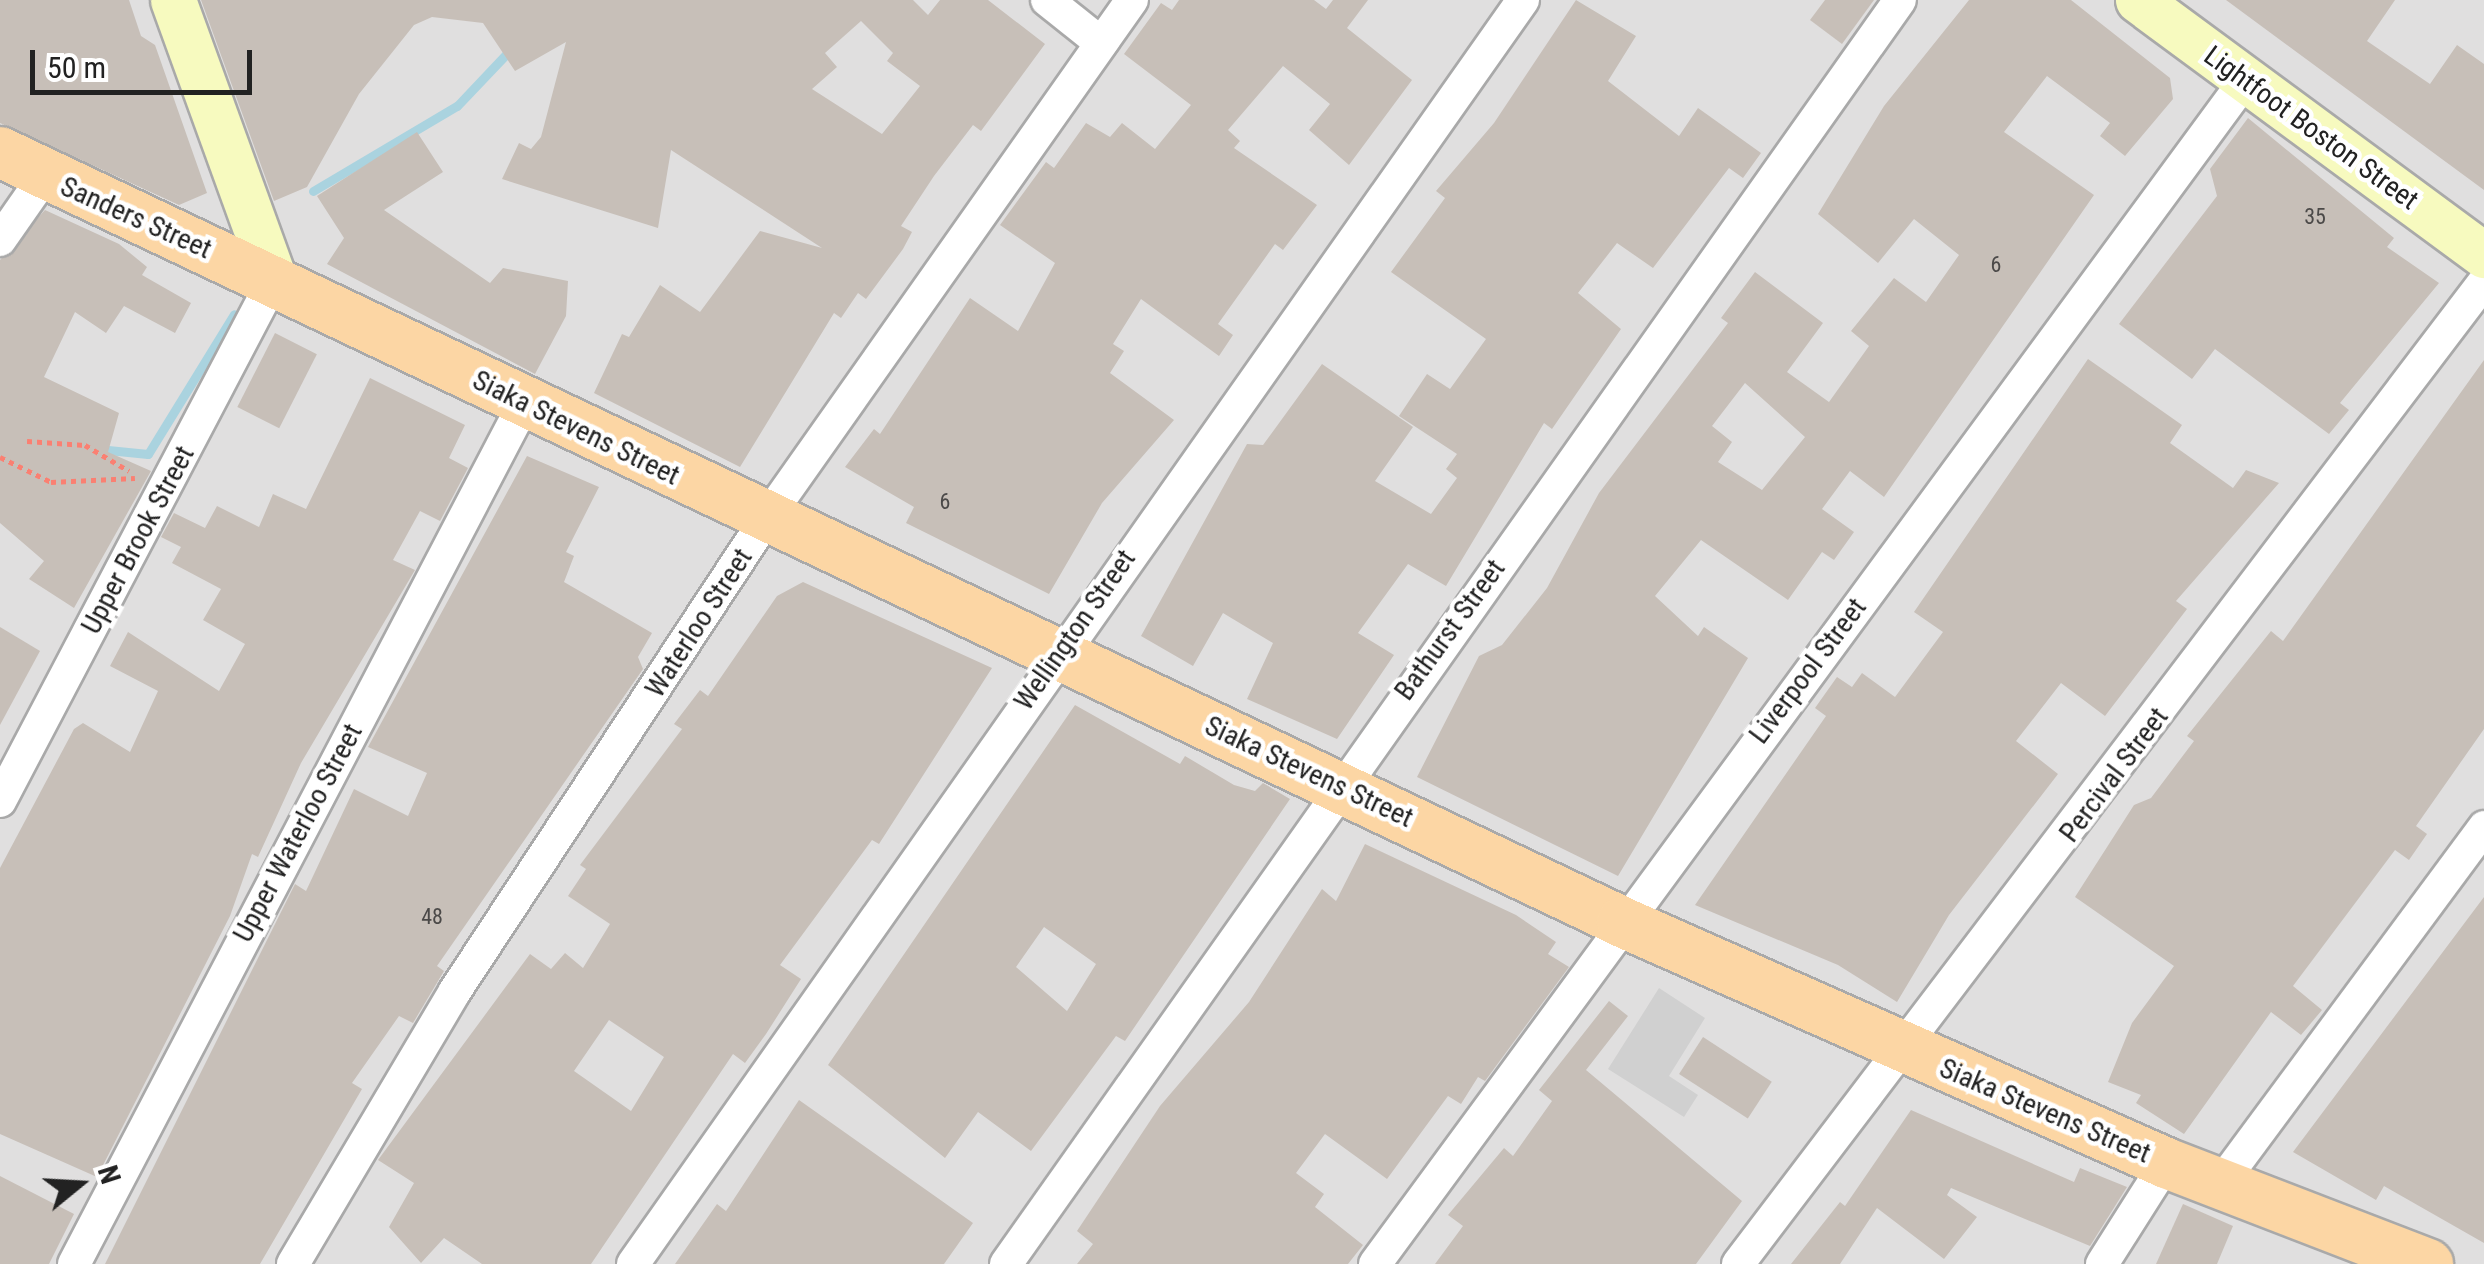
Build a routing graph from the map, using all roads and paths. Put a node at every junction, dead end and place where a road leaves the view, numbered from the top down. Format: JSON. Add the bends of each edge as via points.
{"nodes":[{"id":1,"x":172,"y":0,"type":"edge"},
{"id":2,"x":1047,"y":0,"type":"edge"},
{"id":3,"x":1132,"y":0,"type":"edge"},
{"id":4,"x":1523,"y":0,"type":"edge"},
{"id":5,"x":1900,"y":0,"type":"edge"},
{"id":6,"x":2138,"y":0,"type":"edge"},
{"id":7,"x":1101,"y":43,"type":"junction"},
{"id":8,"x":2244,"y":82,"type":"junction"},
{"id":9,"x":0,"y":152,"type":"edge"},
{"id":10,"x":44,"y":177,"type":"junction"},
{"id":11,"x":0,"y":240,"type":"edge"},
{"id":12,"x":2484,"y":255,"type":"edge"},
{"id":13,"x":274,"y":279,"type":"junction"},
{"id":14,"x":2484,"y":282,"type":"edge"},
{"id":15,"x":524,"y":404,"type":"junction"},
{"id":16,"x":27,"y":441,"type":"dead end"},
{"id":17,"x":0,"y":457,"type":"edge"},
{"id":18,"x":129,"y":471,"type":"junction"},
{"id":19,"x":160,"y":500,"type":"junction"},
{"id":20,"x":766,"y":518,"type":"junction"},
{"id":21,"x":1057,"y":654,"type":"junction"},
{"id":22,"x":1339,"y":784,"type":"junction"},
{"id":23,"x":0,"y":800,"type":"edge"},
{"id":24,"x":2484,"y":827,"type":"edge"},
{"id":25,"x":1622,"y":922,"type":"junction"},
{"id":26,"x":1907,"y":1052,"type":"junction"},
{"id":27,"x":2166,"y":1163,"type":"junction"},
{"id":28,"x":2221,"y":1184,"type":"junction"},
{"id":29,"x":2368,"y":1250,"type":"edge"},
{"id":30,"x":74,"y":1264,"type":"edge"},
{"id":31,"x":293,"y":1264,"type":"edge"},
{"id":32,"x":633,"y":1264,"type":"edge"},
{"id":33,"x":1006,"y":1264,"type":"edge"},
{"id":34,"x":1375,"y":1264,"type":"edge"},
{"id":35,"x":1738,"y":1264,"type":"edge"},
{"id":36,"x":2102,"y":1264,"type":"edge"},
{"id":37,"x":2428,"y":1264,"type":"edge"}],
"edges":[{"from":1,"to":13,"type":"main road"},
{"from":2,"to":7,"type":"street"},
{"from":3,"to":7,"type":"street","name":"Waterloo Street"},
{"from":4,"to":21,"type":"street","name":"Wellington Street"},
{"from":5,"to":22,"type":"street","name":"Bathurst Street"},
{"from":6,"to":8,"type":"main road","name":"Lightfoot Boston Street"},
{"from":7,"to":20,"type":"street","name":"Waterloo Street"},
{"from":8,"to":12,"type":"main road","name":"Lightfoot Boston Street"},
{"from":8,"to":25,"type":"street","name":"Liverpool Street"},
{"from":9,"to":10,"type":"main road","name":"Sanders Street"},
{"from":10,"to":11,"type":"street"},
{"from":10,"to":13,"type":"main road","name":"Sanders Street"},
{"from":13,"to":15,"type":"main road","name":"Siaka Stevens Street"},
{"from":13,"to":19,"type":"street","name":"Upper Brook Street"},
{"from":14,"to":26,"type":"street","name":"Percival Street"},
{"from":15,"to":20,"type":"main road","name":"Siaka Stevens Street"},
{"from":15,"to":30,"type":"street","name":"Upper Waterloo Street"},
{"from":16,"to":18,"type":"path","via":[[85,445]]},
{"from":17,"to":18,"type":"path","via":[[51,482]]},
{"from":18,"to":19,"type":"path"},
{"from":19,"to":23,"type":"street","name":"Upper Brook Street"},
{"from":20,"to":21,"type":"main road","name":"Siaka Stevens Street"},
{"from":20,"to":31,"type":"street","name":"Waterloo Street","via":[[455,990]]},
{"from":21,"to":22,"type":"main road","name":"Siaka Stevens Street"},
{"from":21,"to":32,"type":"street","name":"Wellington Street"},
{"from":22,"to":25,"type":"main road","name":"Siaka Stevens Street"},
{"from":22,"to":33,"type":"street","name":"Bathurst Street"},
{"from":24,"to":28,"type":"street"},
{"from":25,"to":26,"type":"main road","name":"Siaka Stevens Street"},
{"from":25,"to":34,"type":"street","name":"Liverpool Street"},
{"from":26,"to":27,"type":"main road","name":"Siaka Stevens Street"},
{"from":26,"to":35,"type":"street","name":"Percival Street"},
{"from":27,"to":28,"type":"main road","name":"Siaka Stevens Street"},
{"from":27,"to":36,"type":"street"},
{"from":28,"to":29,"type":"main road","name":"Siaka Stevens Street"},
{"from":29,"to":37,"type":"main road","name":"Siaka Stevens Street"}]}
